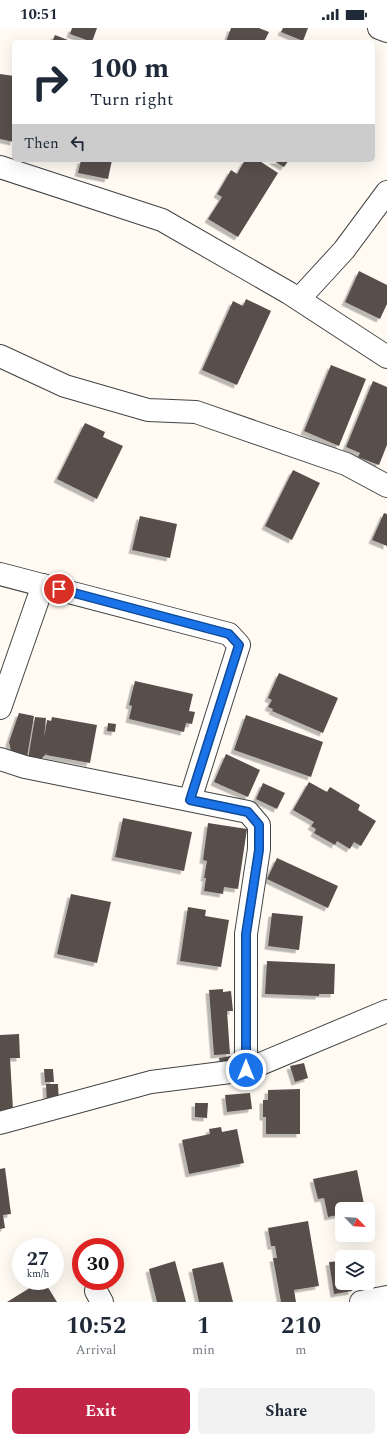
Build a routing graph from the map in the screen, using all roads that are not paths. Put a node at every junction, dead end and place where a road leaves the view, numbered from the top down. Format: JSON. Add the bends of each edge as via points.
{"nodes":[{"id":1,"x":379,"y":28,"type":"edge"},
{"id":2,"x":387,"y":31,"type":"edge"},
{"id":3,"x":0,"y":167,"type":"edge"},
{"id":4,"x":387,"y":192,"type":"edge"},
{"id":5,"x":299,"y":300,"type":"junction"},
{"id":6,"x":0,"y":356,"type":"edge"},
{"id":7,"x":387,"y":357,"type":"edge"},
{"id":8,"x":387,"y":486,"type":"edge"},
{"id":9,"x":0,"y":574,"type":"edge"},
{"id":10,"x":43,"y":585,"type":"junction"},
{"id":11,"x":0,"y":708,"type":"edge"},
{"id":12,"x":0,"y":759,"type":"edge"},
{"id":13,"x":190,"y":800,"type":"junction"},
{"id":14,"x":387,"y":1011,"type":"edge"},
{"id":15,"x":246,"y":1070,"type":"junction"},
{"id":16,"x":0,"y":1123,"type":"edge"},
{"id":17,"x":387,"y":1297,"type":"edge"},
{"id":18,"x":361,"y":1302,"type":"edge"}],
"edges":[{"from":1,"to":2,"type":"street"},
{"from":3,"to":5,"type":"street","via":[[162,220]]},
{"from":4,"to":5,"type":"street","via":[[344,250]]},
{"from":5,"to":7,"type":"street"},
{"from":6,"to":8,"type":"street","via":[[65,386],[148,410],[196,412],[346,464]]},
{"from":9,"to":10,"type":"street"},
{"from":10,"to":11,"type":"street"},
{"from":10,"to":13,"type":"street","via":[[229,634],[239,645]]},
{"from":12,"to":13,"type":"street"},
{"from":13,"to":15,"type":"street","via":[[248,812],[259,825],[259,850],[246,934]]},
{"from":14,"to":15,"type":"street"},
{"from":15,"to":16,"type":"street","via":[[151,1082]]},
{"from":17,"to":18,"type":"street"}]}
